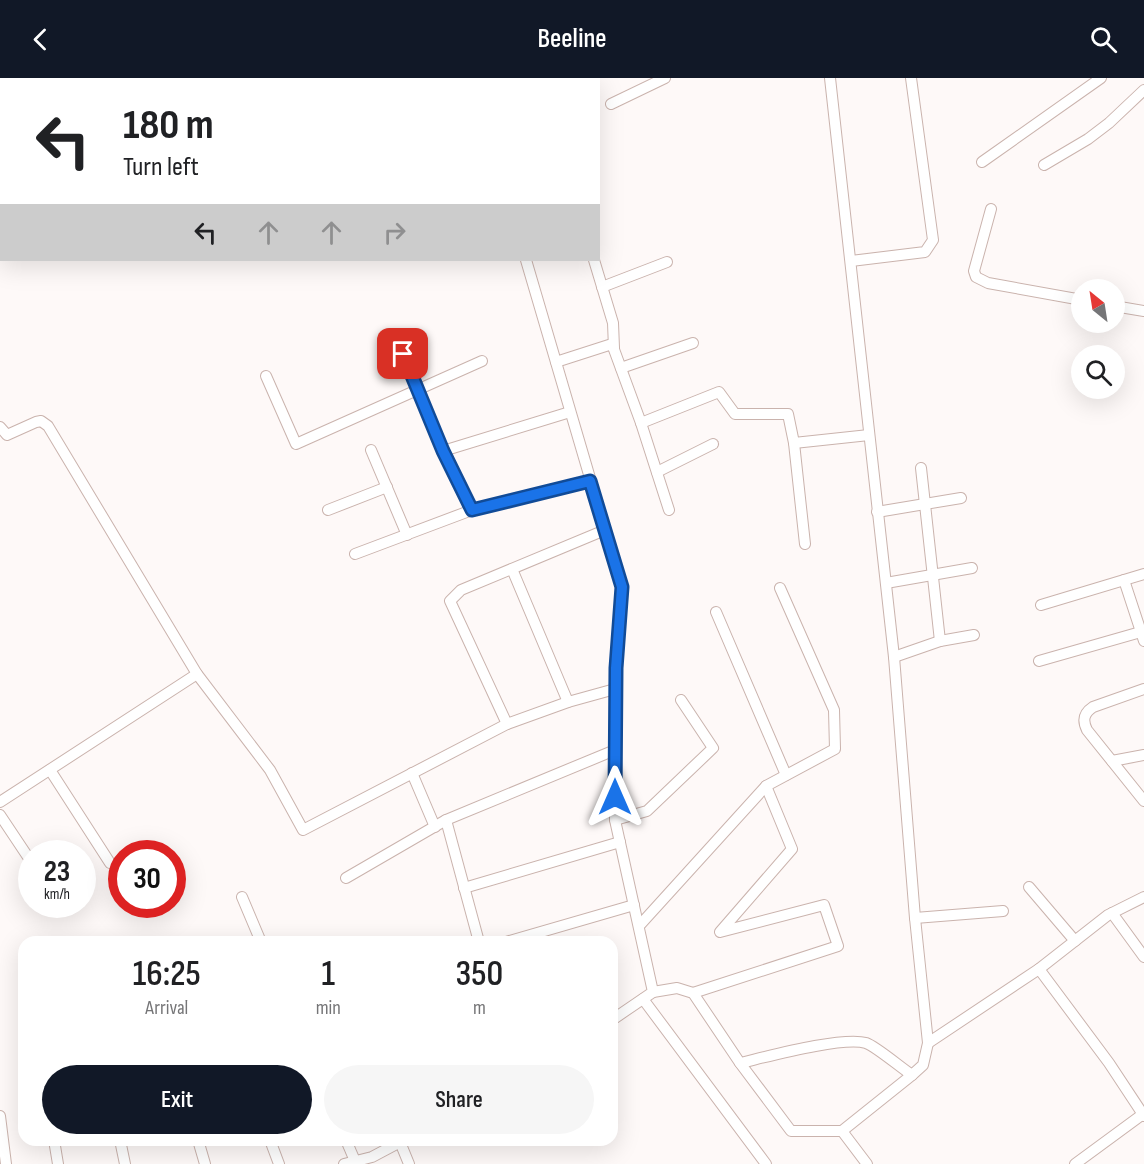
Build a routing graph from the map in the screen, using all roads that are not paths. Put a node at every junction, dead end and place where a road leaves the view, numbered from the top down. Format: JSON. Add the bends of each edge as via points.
{"nodes":[{"id":1,"x":665,"y":78,"type":"edge"},
{"id":2,"x":830,"y":78,"type":"edge"},
{"id":3,"x":911,"y":78,"type":"edge"},
{"id":4,"x":1101,"y":78,"type":"edge"},
{"id":5,"x":1144,"y":90,"type":"edge"},
{"id":6,"x":611,"y":104,"type":"dead end"},
{"id":7,"x":982,"y":162,"type":"dead end"},
{"id":8,"x":1044,"y":165,"type":"dead end"},
{"id":9,"x":991,"y":209,"type":"dead end"},
{"id":10,"x":526,"y":261,"type":"edge"},
{"id":11,"x":594,"y":261,"type":"edge"},
{"id":12,"x":850,"y":261,"type":"junction"},
{"id":13,"x":667,"y":262,"type":"dead end"},
{"id":14,"x":602,"y":287,"type":"junction"},
{"id":15,"x":1071,"y":298,"type":"edge"},
{"id":16,"x":1125,"y":308,"type":"edge"},
{"id":17,"x":1144,"y":311,"type":"edge"},
{"id":18,"x":395,"y":337,"type":"dead end"},
{"id":19,"x":693,"y":343,"type":"dead end"},
{"id":20,"x":614,"y":348,"type":"junction"},
{"id":21,"x":482,"y":361,"type":"dead end"},
{"id":22,"x":556,"y":362,"type":"junction"},
{"id":23,"x":621,"y":368,"type":"junction"},
{"id":24,"x":266,"y":376,"type":"dead end"},
{"id":25,"x":417,"y":389,"type":"junction"},
{"id":26,"x":570,"y":411,"type":"junction"},
{"id":27,"x":641,"y":423,"type":"junction"},
{"id":28,"x":0,"y":427,"type":"edge"},
{"id":29,"x":869,"y":435,"type":"junction"},
{"id":30,"x":794,"y":443,"type":"junction"},
{"id":31,"x":713,"y":444,"type":"dead end"},
{"id":32,"x":371,"y":450,"type":"dead end"},
{"id":33,"x":443,"y":451,"type":"junction"},
{"id":34,"x":921,"y":468,"type":"dead end"},
{"id":35,"x":657,"y":472,"type":"junction"},
{"id":36,"x":590,"y":481,"type":"junction"},
{"id":37,"x":387,"y":487,"type":"junction"},
{"id":38,"x":961,"y":498,"type":"dead end"},
{"id":39,"x":924,"y":504,"type":"junction"},
{"id":40,"x":328,"y":510,"type":"dead end"},
{"id":41,"x":472,"y":510,"type":"junction"},
{"id":42,"x":669,"y":510,"type":"dead end"},
{"id":43,"x":877,"y":512,"type":"junction"},
{"id":44,"x":605,"y":530,"type":"junction"},
{"id":45,"x":407,"y":535,"type":"junction"},
{"id":46,"x":805,"y":544,"type":"dead end"},
{"id":47,"x":355,"y":554,"type":"dead end"},
{"id":48,"x":972,"y":568,"type":"dead end"},
{"id":49,"x":512,"y":569,"type":"junction"},
{"id":50,"x":1144,"y":574,"type":"edge"},
{"id":51,"x":932,"y":575,"type":"junction"},
{"id":52,"x":1124,"y":580,"type":"junction"},
{"id":53,"x":886,"y":583,"type":"junction"},
{"id":54,"x":780,"y":588,"type":"dead end"},
{"id":55,"x":1041,"y":605,"type":"dead end"},
{"id":56,"x":716,"y":612,"type":"dead end"},
{"id":57,"x":1143,"y":634,"type":"edge"},
{"id":58,"x":974,"y":635,"type":"dead end"},
{"id":59,"x":940,"y":641,"type":"junction"},
{"id":60,"x":894,"y":657,"type":"junction"},
{"id":61,"x":1039,"y":661,"type":"dead end"},
{"id":62,"x":197,"y":674,"type":"junction"},
{"id":63,"x":615,"y":689,"type":"junction"},
{"id":64,"x":1144,"y":689,"type":"edge"},
{"id":65,"x":681,"y":700,"type":"dead end"},
{"id":66,"x":568,"y":702,"type":"junction"},
{"id":67,"x":507,"y":724,"type":"junction"},
{"id":68,"x":615,"y":750,"type":"junction"},
{"id":69,"x":1144,"y":755,"type":"edge"},
{"id":70,"x":1112,"y":762,"type":"junction"},
{"id":71,"x":50,"y":770,"type":"junction"},
{"id":72,"x":412,"y":773,"type":"junction"},
{"id":73,"x":786,"y":775,"type":"junction"},
{"id":74,"x":766,"y":786,"type":"junction"},
{"id":75,"x":1144,"y":801,"type":"edge"},
{"id":76,"x":0,"y":802,"type":"edge"},
{"id":77,"x":0,"y":814,"type":"edge"},
{"id":78,"x":446,"y":820,"type":"junction"},
{"id":79,"x":615,"y":820,"type":"junction"},
{"id":80,"x":435,"y":827,"type":"junction"},
{"id":81,"x":18,"y":842,"type":"edge"},
{"id":82,"x":620,"y":842,"type":"junction"},
{"id":83,"x":108,"y":860,"type":"edge"},
{"id":84,"x":346,"y":878,"type":"dead end"},
{"id":85,"x":1029,"y":887,"type":"dead end"},
{"id":86,"x":464,"y":888,"type":"junction"},
{"id":87,"x":242,"y":897,"type":"dead end"},
{"id":88,"x":1144,"y":897,"type":"edge"},
{"id":89,"x":634,"y":905,"type":"junction"},
{"id":90,"x":1003,"y":911,"type":"dead end"},
{"id":91,"x":1112,"y":913,"type":"junction"},
{"id":92,"x":915,"y":918,"type":"junction"},
{"id":93,"x":639,"y":926,"type":"junction"},
{"id":94,"x":258,"y":936,"type":"edge"},
{"id":95,"x":477,"y":936,"type":"edge"},
{"id":96,"x":527,"y":936,"type":"edge"},
{"id":97,"x":1075,"y":941,"type":"junction"},
{"id":98,"x":1144,"y":957,"type":"edge"},
{"id":99,"x":1039,"y":969,"type":"junction"},
{"id":100,"x":653,"y":992,"type":"junction"},
{"id":101,"x":693,"y":993,"type":"junction"},
{"id":102,"x":643,"y":999,"type":"junction"},
{"id":103,"x":618,"y":1016,"type":"edge"},
{"id":104,"x":928,"y":1043,"type":"junction"},
{"id":105,"x":740,"y":1063,"type":"junction"},
{"id":106,"x":912,"y":1075,"type":"junction"},
{"id":107,"x":1143,"y":1115,"type":"edge"},
{"id":108,"x":0,"y":1116,"type":"edge"},
{"id":109,"x":842,"y":1131,"type":"junction"},
{"id":110,"x":55,"y":1146,"type":"edge"},
{"id":111,"x":121,"y":1146,"type":"edge"},
{"id":112,"x":200,"y":1146,"type":"edge"},
{"id":113,"x":272,"y":1146,"type":"edge"},
{"id":114,"x":347,"y":1146,"type":"edge"},
{"id":115,"x":393,"y":1146,"type":"edge"},
{"id":116,"x":404,"y":1146,"type":"edge"},
{"id":117,"x":350,"y":1163,"type":"edge"},
{"id":118,"x":6,"y":1164,"type":"edge"},
{"id":119,"x":58,"y":1164,"type":"edge"},
{"id":120,"x":125,"y":1164,"type":"edge"},
{"id":121,"x":206,"y":1164,"type":"edge"},
{"id":122,"x":279,"y":1164,"type":"edge"},
{"id":123,"x":409,"y":1164,"type":"edge"},
{"id":124,"x":766,"y":1164,"type":"edge"},
{"id":125,"x":867,"y":1164,"type":"edge"},
{"id":126,"x":1075,"y":1164,"type":"edge"}],
"edges":[{"from":1,"to":6,"type":"street"},
{"from":2,"to":12,"type":"street"},
{"from":3,"to":12,"type":"street","via":[[933,240],[925,252]]},
{"from":4,"to":7,"type":"street"},
{"from":5,"to":8,"type":"street","via":[[1088,139]]},
{"from":9,"to":15,"type":"street","via":[[974,271],[976,277],[988,283]]},
{"from":10,"to":22,"type":"street"},
{"from":11,"to":14,"type":"street"},
{"from":12,"to":29,"type":"street"},
{"from":13,"to":14,"type":"street"},
{"from":14,"to":20,"type":"street","via":[[613,323]]},
{"from":16,"to":17,"type":"street"},
{"from":18,"to":25,"type":"street"},
{"from":19,"to":23,"type":"street"},
{"from":20,"to":22,"type":"street","via":[[612,344]]},
{"from":20,"to":23,"type":"street"},
{"from":21,"to":25,"type":"street"},
{"from":22,"to":26,"type":"street"},
{"from":23,"to":27,"type":"street"},
{"from":24,"to":25,"type":"street","via":[[296,444]]},
{"from":25,"to":33,"type":"street"},
{"from":26,"to":33,"type":"street"},
{"from":26,"to":36,"type":"street"},
{"from":27,"to":30,"type":"street","via":[[718,392],[735,414],[788,414]]},
{"from":27,"to":35,"type":"street"},
{"from":28,"to":62,"type":"street","via":[[7,435],[36,422],[48,426]]},
{"from":29,"to":30,"type":"street"},
{"from":29,"to":43,"type":"street"},
{"from":30,"to":46,"type":"street"},
{"from":31,"to":35,"type":"street"},
{"from":32,"to":37,"type":"street"},
{"from":33,"to":41,"type":"street"},
{"from":34,"to":39,"type":"street"},
{"from":35,"to":42,"type":"street"},
{"from":36,"to":41,"type":"street"},
{"from":36,"to":44,"type":"street"},
{"from":37,"to":40,"type":"street"},
{"from":37,"to":45,"type":"street"},
{"from":38,"to":39,"type":"street"},
{"from":39,"to":43,"type":"street"},
{"from":39,"to":51,"type":"street"},
{"from":41,"to":45,"type":"street"},
{"from":43,"to":53,"type":"street"},
{"from":44,"to":49,"type":"street"},
{"from":44,"to":63,"type":"street","via":[[622,587]]},
{"from":45,"to":47,"type":"street"},
{"from":48,"to":51,"type":"street"},
{"from":49,"to":66,"type":"street"},
{"from":49,"to":67,"type":"street","via":[[461,590],[450,601]]},
{"from":50,"to":52,"type":"street"},
{"from":51,"to":53,"type":"street"},
{"from":51,"to":59,"type":"street"},
{"from":52,"to":55,"type":"street"},
{"from":52,"to":57,"type":"street"},
{"from":53,"to":60,"type":"street"},
{"from":54,"to":73,"type":"street","via":[[834,710],[835,749]]},
{"from":56,"to":73,"type":"street"},
{"from":57,"to":61,"type":"street"},
{"from":58,"to":59,"type":"street"},
{"from":59,"to":60,"type":"street"},
{"from":60,"to":92,"type":"street"},
{"from":62,"to":71,"type":"street"},
{"from":62,"to":72,"type":"street","via":[[270,770],[303,830]]},
{"from":63,"to":66,"type":"street"},
{"from":63,"to":68,"type":"street"},
{"from":64,"to":70,"type":"street","via":[[1093,706],[1084,717],[1087,730]]},
{"from":65,"to":79,"type":"street","via":[[713,748],[647,811]]},
{"from":66,"to":67,"type":"street"},
{"from":67,"to":72,"type":"street"},
{"from":68,"to":78,"type":"street"},
{"from":68,"to":79,"type":"street"},
{"from":69,"to":70,"type":"street"},
{"from":70,"to":75,"type":"street"},
{"from":71,"to":76,"type":"street"},
{"from":71,"to":83,"type":"street"},
{"from":72,"to":80,"type":"street"},
{"from":73,"to":74,"type":"street"},
{"from":74,"to":93,"type":"street"},
{"from":74,"to":101,"type":"street","via":[[792,849],[720,932],[824,905],[838,946]]},
{"from":77,"to":81,"type":"street"},
{"from":78,"to":80,"type":"street"},
{"from":78,"to":86,"type":"street"},
{"from":79,"to":82,"type":"street"},
{"from":80,"to":84,"type":"street"},
{"from":82,"to":86,"type":"street"},
{"from":82,"to":89,"type":"street"},
{"from":85,"to":97,"type":"street"},
{"from":86,"to":95,"type":"street"},
{"from":87,"to":94,"type":"street"},
{"from":88,"to":91,"type":"street"},
{"from":89,"to":93,"type":"street"},
{"from":89,"to":96,"type":"street"},
{"from":90,"to":92,"type":"street"},
{"from":91,"to":97,"type":"street"},
{"from":91,"to":98,"type":"street"},
{"from":92,"to":104,"type":"street"},
{"from":93,"to":100,"type":"street"},
{"from":97,"to":99,"type":"street"},
{"from":99,"to":104,"type":"street"},
{"from":99,"to":107,"type":"street"},
{"from":100,"to":101,"type":"street","via":[[677,988]]},
{"from":100,"to":102,"type":"street"},
{"from":101,"to":105,"type":"street"},
{"from":102,"to":103,"type":"street"},
{"from":102,"to":124,"type":"street"},
{"from":104,"to":106,"type":"street","via":[[923,1065]]},
{"from":105,"to":106,"type":"street","via":[[795,1050],[867,1043]]},
{"from":105,"to":109,"type":"street","via":[[791,1131]]},
{"from":106,"to":109,"type":"street"},
{"from":107,"to":126,"type":"street"},
{"from":108,"to":118,"type":"street"},
{"from":109,"to":125,"type":"street"},
{"from":110,"to":119,"type":"street"},
{"from":111,"to":120,"type":"street"},
{"from":112,"to":121,"type":"street"},
{"from":113,"to":122,"type":"street"},
{"from":114,"to":117,"type":"street"},
{"from":115,"to":117,"type":"street"},
{"from":116,"to":123,"type":"street"}]}
